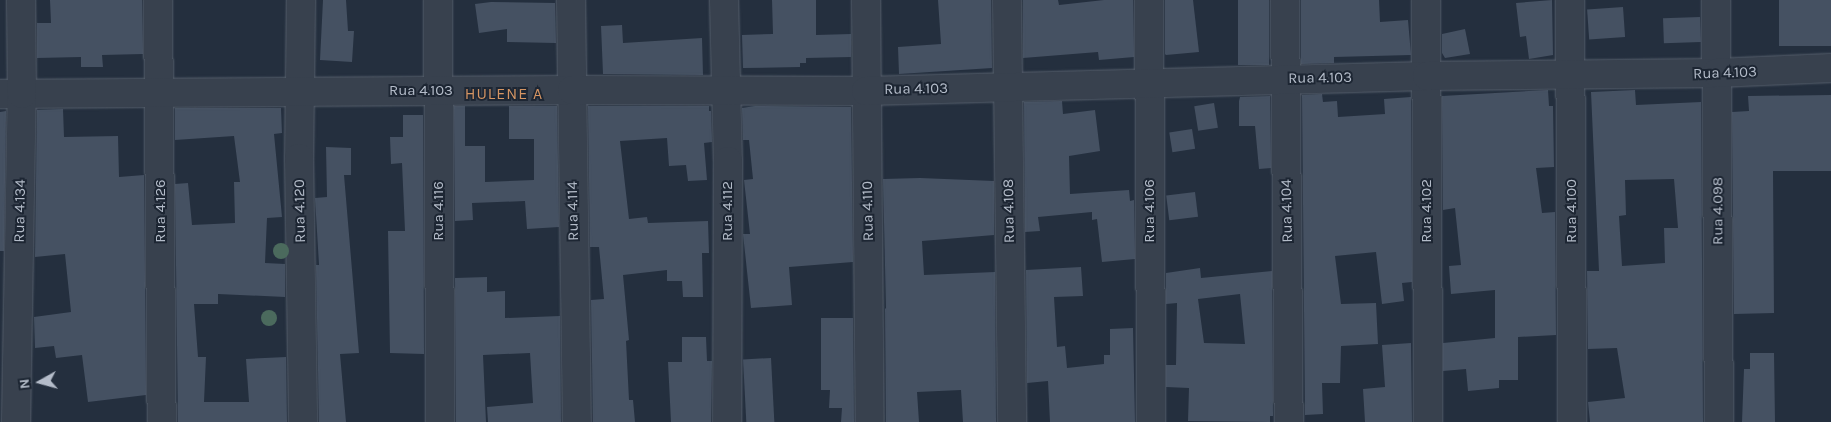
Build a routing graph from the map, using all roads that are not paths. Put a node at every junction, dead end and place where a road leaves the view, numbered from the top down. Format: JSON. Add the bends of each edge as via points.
{"nodes":[{"id":1,"x":21,"y":0,"type":"edge"},
{"id":2,"x":158,"y":0,"type":"edge"},
{"id":3,"x":301,"y":0,"type":"edge"},
{"id":4,"x":438,"y":0,"type":"edge"},
{"id":5,"x":571,"y":0,"type":"edge"},
{"id":6,"x":724,"y":0,"type":"edge"},
{"id":7,"x":866,"y":0,"type":"edge"},
{"id":8,"x":1007,"y":0,"type":"edge"},
{"id":9,"x":1149,"y":0,"type":"edge"},
{"id":10,"x":1284,"y":0,"type":"edge"},
{"id":11,"x":1426,"y":0,"type":"edge"},
{"id":12,"x":1570,"y":0,"type":"edge"},
{"id":13,"x":1716,"y":0,"type":"edge"},
{"id":14,"x":1831,"y":68,"type":"edge"},
{"id":15,"x":1717,"y":74,"type":"junction"},
{"id":16,"x":1427,"y":76,"type":"junction"},
{"id":17,"x":1572,"y":76,"type":"junction"},
{"id":18,"x":1285,"y":79,"type":"junction"},
{"id":19,"x":1150,"y":84,"type":"junction"},
{"id":20,"x":1008,"y":88,"type":"junction"},
{"id":21,"x":572,"y":90,"type":"junction"},
{"id":22,"x":726,"y":90,"type":"junction"},
{"id":23,"x":866,"y":90,"type":"junction"},
{"id":24,"x":302,"y":91,"type":"junction"},
{"id":25,"x":439,"y":92,"type":"junction"},
{"id":26,"x":11,"y":94,"type":"edge"},
{"id":27,"x":160,"y":94,"type":"junction"},
{"id":28,"x":16,"y":422,"type":"edge"},
{"id":29,"x":162,"y":422,"type":"edge"},
{"id":30,"x":303,"y":422,"type":"edge"},
{"id":31,"x":440,"y":422,"type":"edge"},
{"id":32,"x":577,"y":422,"type":"edge"},
{"id":33,"x":727,"y":422,"type":"edge"},
{"id":34,"x":870,"y":422,"type":"edge"},
{"id":35,"x":1012,"y":422,"type":"edge"},
{"id":36,"x":1151,"y":422,"type":"edge"},
{"id":37,"x":1289,"y":422,"type":"edge"},
{"id":38,"x":1428,"y":422,"type":"edge"},
{"id":39,"x":1572,"y":422,"type":"edge"},
{"id":40,"x":1719,"y":422,"type":"edge"}],
"edges":[{"from":1,"to":26,"type":"street","name":"Rua 4.134"},
{"from":2,"to":27,"type":"street","name":"Rua 4.126"},
{"from":3,"to":24,"type":"street","name":"Rua 4.120"},
{"from":4,"to":25,"type":"street","name":"Rua 4.116"},
{"from":5,"to":21,"type":"street","name":"Rua 4.114"},
{"from":6,"to":22,"type":"street","name":"Rua 4.112"},
{"from":7,"to":23,"type":"street","name":"Rua 4.110"},
{"from":8,"to":20,"type":"street","name":"Rua 4.108"},
{"from":9,"to":19,"type":"street","name":"Rua 4.106"},
{"from":10,"to":18,"type":"street","name":"Rua 4.104"},
{"from":11,"to":16,"type":"street","name":"Rua 4.102"},
{"from":12,"to":17,"type":"street","name":"Rua 4.100"},
{"from":13,"to":15,"type":"street","name":"Rua 4.098"},
{"from":14,"to":15,"type":"street","name":"Rua 4.103"},
{"from":15,"to":17,"type":"street","name":"Rua 4.103"},
{"from":15,"to":40,"type":"street","name":"Rua 4.098"},
{"from":16,"to":17,"type":"street","name":"Rua 4.103"},
{"from":16,"to":18,"type":"street","name":"Rua 4.103"},
{"from":16,"to":38,"type":"street","name":"Rua 4.102"},
{"from":17,"to":39,"type":"street","name":"Rua 4.100"},
{"from":18,"to":19,"type":"street","name":"Rua 4.103"},
{"from":18,"to":37,"type":"street","name":"Rua 4.104"},
{"from":19,"to":20,"type":"street","name":"Rua 4.103"},
{"from":19,"to":36,"type":"street","name":"Rua 4.106"},
{"from":20,"to":23,"type":"street","name":"Rua 4.103"},
{"from":20,"to":35,"type":"street","name":"Rua 4.108"},
{"from":21,"to":22,"type":"street","name":"Rua 4.103"},
{"from":21,"to":25,"type":"street","name":"Rua 4.103"},
{"from":21,"to":32,"type":"street","name":"Rua 4.114"},
{"from":22,"to":23,"type":"street","name":"Rua 4.103"},
{"from":22,"to":33,"type":"street","name":"Rua 4.112"},
{"from":23,"to":34,"type":"street","name":"Rua 4.110"},
{"from":24,"to":25,"type":"street","name":"Rua 4.103"},
{"from":24,"to":27,"type":"street","name":"Rua 4.103"},
{"from":24,"to":30,"type":"street","name":"Rua 4.120","via":[[299,158]]},
{"from":25,"to":31,"type":"street","name":"Rua 4.116"},
{"from":26,"to":27,"type":"street","name":"Rua 4.103"},
{"from":26,"to":28,"type":"street","name":"Rua 4.134"},
{"from":27,"to":29,"type":"street","name":"Rua 4.126"}]}
